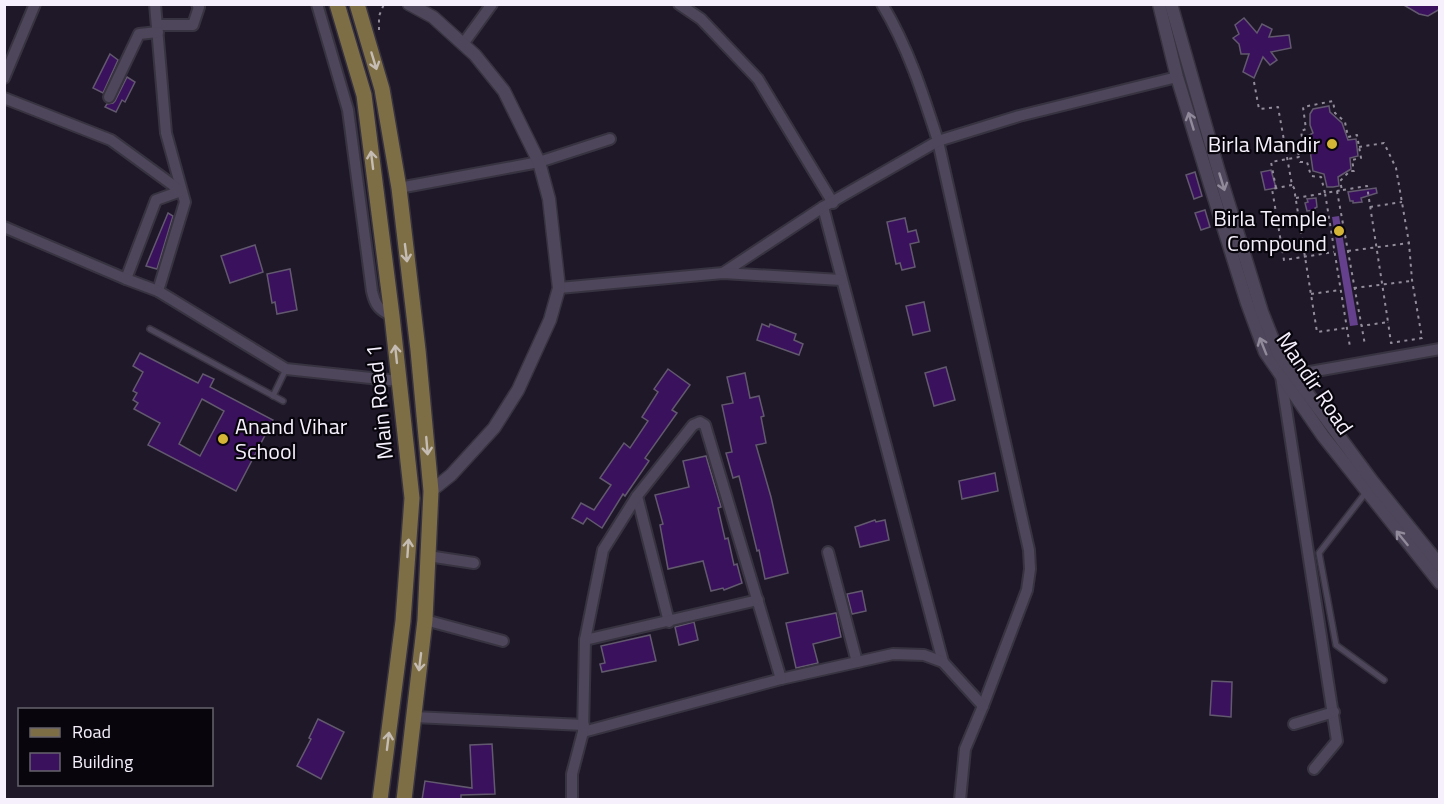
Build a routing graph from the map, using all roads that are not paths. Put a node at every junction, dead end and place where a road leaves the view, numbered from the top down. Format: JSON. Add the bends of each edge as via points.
{"nodes":[{"id":1,"x":35,"y":4,"type":"edge"},
{"id":2,"x":155,"y":4,"type":"edge"},
{"id":3,"x":197,"y":4,"type":"edge"},
{"id":4,"x":317,"y":4,"type":"edge"},
{"id":5,"x":337,"y":4,"type":"edge"},
{"id":6,"x":357,"y":4,"type":"edge"},
{"id":7,"x":409,"y":4,"type":"edge"},
{"id":8,"x":492,"y":4,"type":"edge"},
{"id":9,"x":679,"y":4,"type":"edge"},
{"id":10,"x":882,"y":4,"type":"edge"},
{"id":11,"x":1159,"y":4,"type":"edge"},
{"id":12,"x":1171,"y":4,"type":"edge"},
{"id":13,"x":158,"y":28,"type":"junction"},
{"id":14,"x":463,"y":44,"type":"junction"},
{"id":15,"x":1177,"y":77,"type":"junction"},
{"id":16,"x":4,"y":78,"type":"edge"},
{"id":17,"x":109,"y":97,"type":"dead end"},
{"id":18,"x":4,"y":98,"type":"edge"},
{"id":19,"x":610,"y":139,"type":"dead end"},
{"id":20,"x":938,"y":141,"type":"junction"},
{"id":21,"x":539,"y":162,"type":"junction"},
{"id":22,"x":399,"y":188,"type":"junction"},
{"id":23,"x":181,"y":191,"type":"junction"},
{"id":24,"x":828,"y":205,"type":"junction"},
{"id":25,"x":4,"y":227,"type":"edge"},
{"id":26,"x":723,"y":273,"type":"junction"},
{"id":27,"x":126,"y":279,"type":"junction"},
{"id":28,"x":841,"y":280,"type":"junction"},
{"id":29,"x":559,"y":288,"type":"junction"},
{"id":30,"x":158,"y":291,"type":"junction"},
{"id":31,"x":392,"y":316,"type":"junction"},
{"id":32,"x":150,"y":329,"type":"dead end"},
{"id":33,"x":1440,"y":349,"type":"edge"},
{"id":34,"x":286,"y":369,"type":"junction"},
{"id":35,"x":1287,"y":376,"type":"junction"},
{"id":36,"x":399,"y":381,"type":"junction"},
{"id":37,"x":273,"y":396,"type":"junction"},
{"id":38,"x":284,"y":401,"type":"dead end"},
{"id":39,"x":1370,"y":487,"type":"junction"},
{"id":40,"x":431,"y":491,"type":"junction"},
{"id":41,"x":637,"y":496,"type":"junction"},
{"id":42,"x":828,"y":552,"type":"dead end"},
{"id":43,"x":428,"y":556,"type":"junction"},
{"id":44,"x":474,"y":563,"type":"dead end"},
{"id":45,"x":1440,"y":565,"type":"edge"},
{"id":46,"x":1440,"y":583,"type":"edge"},
{"id":47,"x":759,"y":600,"type":"junction"},
{"id":48,"x":425,"y":620,"type":"junction"},
{"id":49,"x":669,"y":622,"type":"junction"},
{"id":50,"x":585,"y":640,"type":"junction"},
{"id":51,"x":503,"y":641,"type":"dead end"},
{"id":52,"x":857,"y":662,"type":"junction"},
{"id":53,"x":943,"y":662,"type":"junction"},
{"id":54,"x":781,"y":679,"type":"junction"},
{"id":55,"x":1384,"y":680,"type":"dead end"},
{"id":56,"x":983,"y":706,"type":"junction"},
{"id":57,"x":1334,"y":712,"type":"junction"},
{"id":58,"x":414,"y":717,"type":"junction"},
{"id":59,"x":1294,"y":724,"type":"dead end"},
{"id":60,"x":583,"y":729,"type":"junction"},
{"id":61,"x":1314,"y":769,"type":"dead end"},
{"id":62,"x":380,"y":800,"type":"edge"},
{"id":63,"x":404,"y":800,"type":"edge"},
{"id":64,"x":572,"y":800,"type":"edge"},
{"id":65,"x":960,"y":800,"type":"edge"}],
"edges":[{"from":1,"to":16,"type":"street"},
{"from":2,"to":13,"type":"street"},
{"from":3,"to":13,"type":"street","via":[[193,25]]},
{"from":4,"to":31,"type":"street","via":[[348,110],[375,304]]},
{"from":31,"to":5,"type":"main road","name":"Main Road 1","one_way":true,"via":[[364,94]]},
{"from":6,"to":22,"type":"main road","name":"Main Road 1","one_way":true,"via":[[382,89]]},
{"from":7,"to":14,"type":"street","via":[[433,17]]},
{"from":8,"to":14,"type":"street"},
{"from":9,"to":24,"type":"street","via":[[701,19],[758,79]]},
{"from":10,"to":20,"type":"street","via":[[897,28],[919,81]]},
{"from":11,"to":15,"type":"street","name":"Mandir Road"},
{"from":12,"to":35,"type":"street","name":"Mandir Road","one_way":true,"via":[[1262,312]]},
{"from":13,"to":17,"type":"street","via":[[139,34]]},
{"from":13,"to":23,"type":"street","via":[[166,133]]},
{"from":14,"to":21,"type":"street","via":[[504,91]]},
{"from":15,"to":20,"type":"street","via":[[1019,116]]},
{"from":35,"to":15,"type":"street","name":"Mandir Road","one_way":true,"via":[[1265,352],[1246,303]]},
{"from":18,"to":23,"type":"street","via":[[111,140]]},
{"from":19,"to":21,"type":"street"},
{"from":20,"to":24,"type":"street"},
{"from":20,"to":56,"type":"street","via":[[1029,550],[1026,590]]},
{"from":21,"to":22,"type":"street"},
{"from":21,"to":29,"type":"street","via":[[549,199]]},
{"from":22,"to":40,"type":"main road","name":"Main Road 1","one_way":true},
{"from":23,"to":27,"type":"street","via":[[156,200]]},
{"from":23,"to":30,"type":"street","via":[[185,202]]},
{"from":24,"to":26,"type":"street"},
{"from":24,"to":28,"type":"street"},
{"from":25,"to":27,"type":"street"},
{"from":26,"to":28,"type":"street"},
{"from":26,"to":29,"type":"street"},
{"from":27,"to":30,"type":"street"},
{"from":28,"to":53,"type":"street"},
{"from":29,"to":40,"type":"street","via":[[550,320],[518,390],[494,428]]},
{"from":30,"to":34,"type":"street"},
{"from":36,"to":31,"type":"main road","name":"Main Road 1","one_way":true},
{"from":32,"to":37,"type":"lane"},
{"from":33,"to":35,"type":"street"},
{"from":34,"to":36,"type":"street"},
{"from":34,"to":37,"type":"lane"},
{"from":35,"to":39,"type":"street","name":"Mandir Road"},
{"from":35,"to":57,"type":"street"},
{"from":62,"to":36,"type":"main road","name":"Main Road 1","one_way":true,"via":[[402,621],[412,498]]},
{"from":37,"to":38,"type":"lane"},
{"from":39,"to":45,"type":"street","name":"Mandir Road"},
{"from":46,"to":39,"type":"street","name":"Mandir Road","one_way":true},
{"from":39,"to":55,"type":"lane","via":[[1318,553],[1336,645]]},
{"from":40,"to":43,"type":"main road","name":"Main Road 1"},
{"from":41,"to":47,"type":"street","via":[[693,425],[705,425]]},
{"from":41,"to":49,"type":"street"},
{"from":41,"to":50,"type":"street","via":[[603,550]]},
{"from":42,"to":52,"type":"street"},
{"from":43,"to":44,"type":"street"},
{"from":43,"to":48,"type":"main road","name":"Main Road 1"},
{"from":47,"to":49,"type":"street"},
{"from":47,"to":54,"type":"street"},
{"from":48,"to":51,"type":"street"},
{"from":48,"to":58,"type":"main road","name":"Main Road 1","one_way":true},
{"from":49,"to":50,"type":"street"},
{"from":50,"to":60,"type":"street"},
{"from":52,"to":53,"type":"street","via":[[893,654]]},
{"from":52,"to":54,"type":"street"},
{"from":53,"to":56,"type":"street"},
{"from":54,"to":60,"type":"street"},
{"from":56,"to":65,"type":"street","via":[[965,749]]},
{"from":57,"to":59,"type":"street"},
{"from":57,"to":61,"type":"street","via":[[1337,741]]},
{"from":58,"to":60,"type":"street"},
{"from":58,"to":63,"type":"main road","name":"Main Road 1"},
{"from":60,"to":64,"type":"street","via":[[572,774]]}]}
